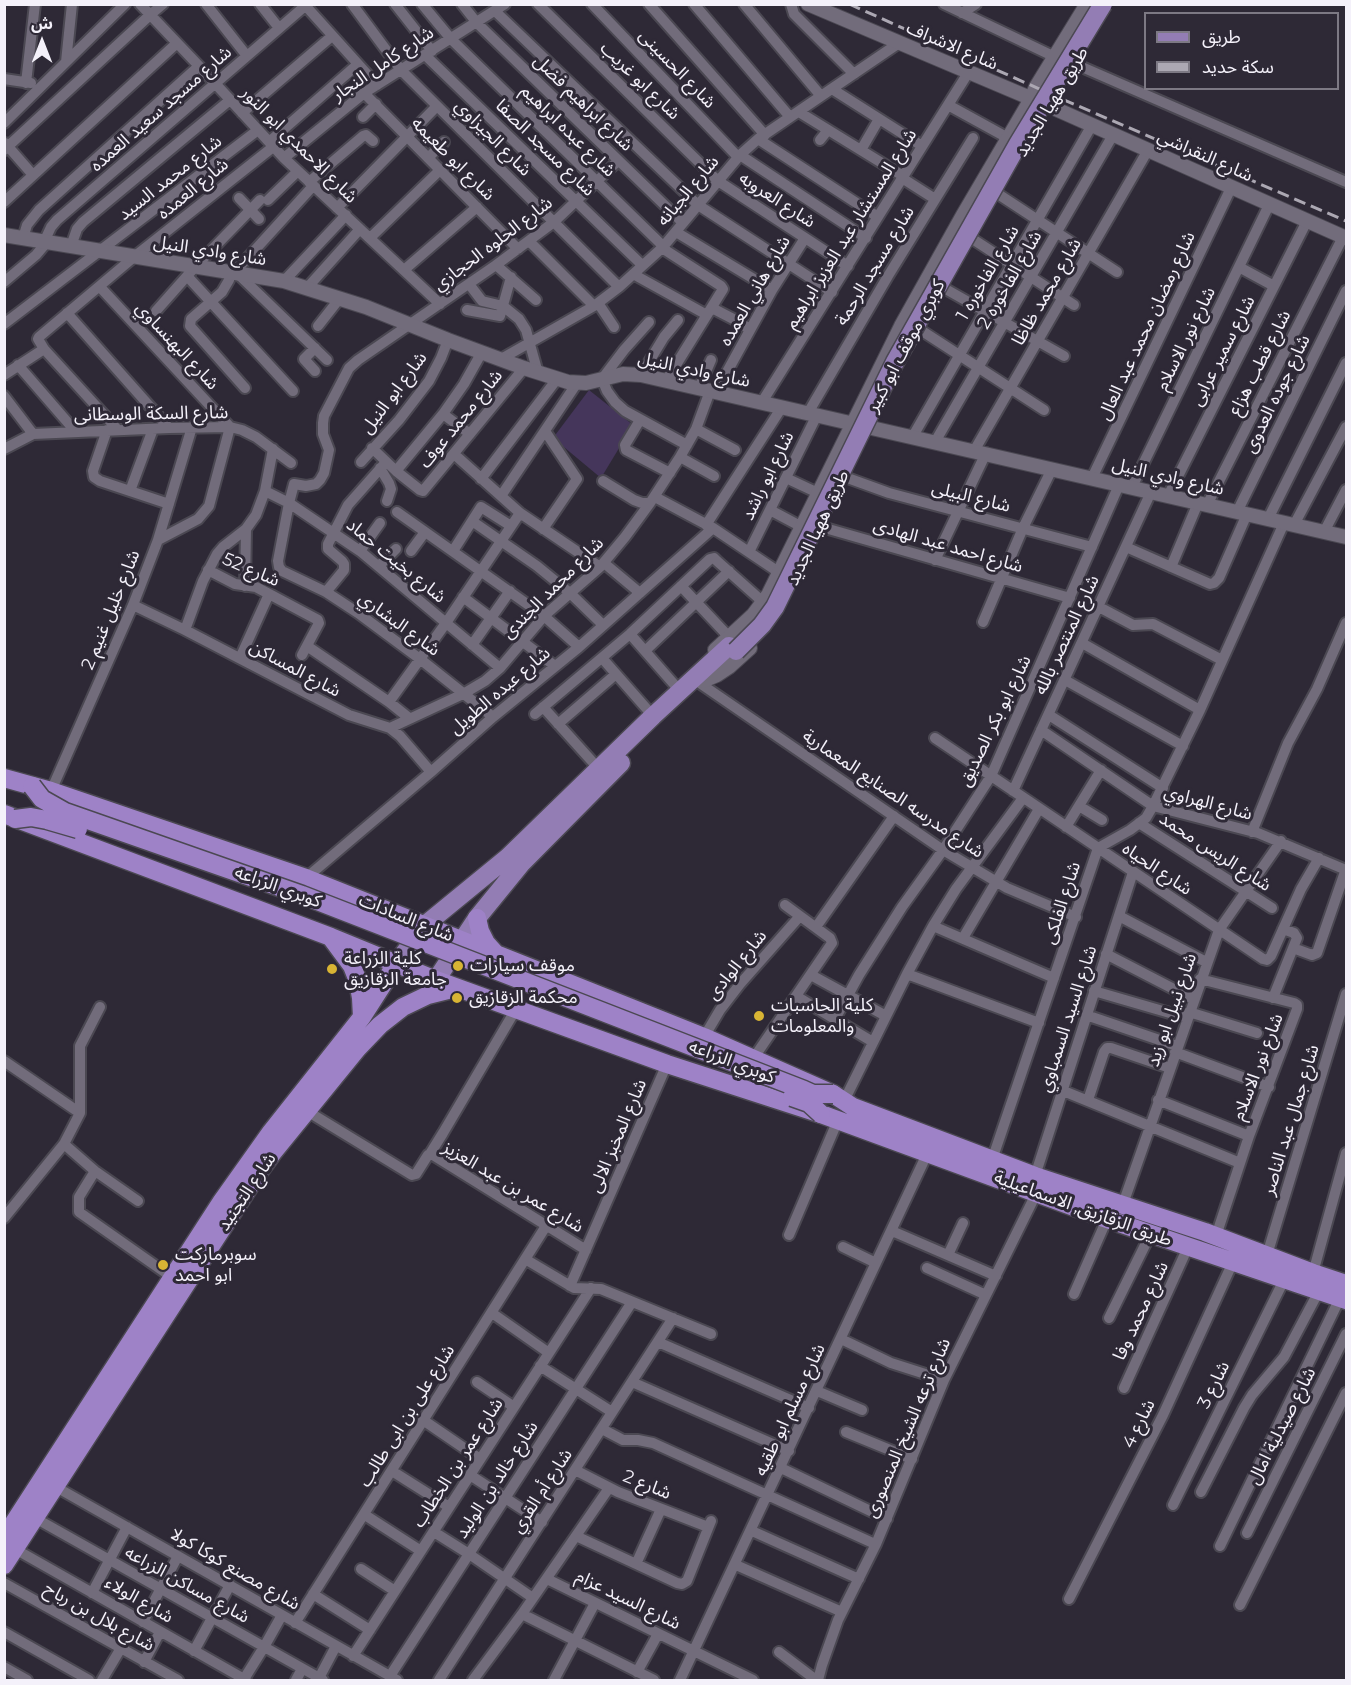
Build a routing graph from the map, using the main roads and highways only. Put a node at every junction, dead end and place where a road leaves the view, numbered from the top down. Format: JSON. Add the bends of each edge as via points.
{"nodes":[{"id":1,"x":1094,"y":4,"type":"edge"},
{"id":2,"x":1103,"y":4,"type":"edge"},
{"id":3,"x":731,"y":645,"type":"junction"},
{"id":4,"x":700,"y":680,"type":"junction"},
{"id":5,"x":4,"y":778,"type":"edge"},
{"id":6,"x":32,"y":786,"type":"junction"},
{"id":7,"x":10,"y":816,"type":"edge"},
{"id":8,"x":477,"y":918,"type":"junction"},
{"id":9,"x":425,"y":925,"type":"junction"},
{"id":10,"x":331,"y":937,"type":"junction"},
{"id":11,"x":462,"y":940,"type":"junction"},
{"id":12,"x":495,"y":953,"type":"junction"},
{"id":13,"x":396,"y":964,"type":"junction"},
{"id":14,"x":436,"y":980,"type":"junction"},
{"id":15,"x":456,"y":987,"type":"junction"},
{"id":16,"x":373,"y":1001,"type":"junction"},
{"id":17,"x":393,"y":1015,"type":"junction"},
{"id":18,"x":362,"y":1017,"type":"junction"},
{"id":19,"x":838,"y":1098,"type":"junction"},
{"id":20,"x":821,"y":1114,"type":"junction"},
{"id":21,"x":1036,"y":1184,"type":"junction"},
{"id":22,"x":1219,"y":1237,"type":"junction"},
{"id":23,"x":1215,"y":1256,"type":"junction"},
{"id":24,"x":1251,"y":1259,"type":"junction"},
{"id":25,"x":190,"y":1266,"type":"junction"},
{"id":26,"x":1344,"y":1294,"type":"edge"},
{"id":27,"x":10,"y":1543,"type":"edge"},
{"id":28,"x":4,"y":1565,"type":"edge"}],
"edges":[{"from":1,"to":3,"type":"main road","name":"كوبري موقف ابو كبير","via":[[888,358],[769,603]]},
{"from":2,"to":3,"type":"main road","name":"كوبري موقف ابو كبير","bridge":true,"via":[[1018,144],[895,362],[775,607],[762,625]]},
{"from":3,"to":4,"type":"main road","name":"كوبري موقف ابو كبير"},
{"from":4,"to":8,"type":"main road","name":"طريق ههيا الجديد","via":[[521,864]]},
{"from":4,"to":9,"type":"main road","name":"طريق ههيا الجديد","via":[[680,691],[508,857]]},
{"from":5,"to":6,"type":"highway","name":"شارع السادات"},
{"from":6,"to":9,"type":"highway","name":"شارع السادات","via":[[306,878]]},
{"from":6,"to":19,"type":"highway","name":"كوبري الزراعه","bridge":true,"via":[[42,799],[65,812],[302,895],[804,1090]]},
{"from":7,"to":10,"type":"highway"},
{"from":7,"to":20,"type":"highway","name":"كوبري الزراعه","bridge":true,"via":[[60,823],[286,902],[809,1103]]},
{"from":8,"to":11,"type":"main road","name":"طريق ههيا الجديد"},
{"from":8,"to":12,"type":"highway","via":[[483,937]]},
{"from":9,"to":11,"type":"highway","name":"شارع السادات"},
{"from":9,"to":13,"type":"main road","name":"طريق ههيا الجديد"},
{"from":10,"to":13,"type":"highway"},
{"from":10,"to":18,"type":"highway","via":[[358,981]]},
{"from":11,"to":12,"type":"highway","name":"شارع السادات"},
{"from":11,"to":14,"type":"main road","name":"طريق ههيا الجديد"},
{"from":12,"to":19,"type":"highway","name":"شارع السادات","via":[[704,1038]]},
{"from":13,"to":14,"type":"highway"},
{"from":13,"to":16,"type":"highway","name":"شارع التجنيد"},
{"from":14,"to":15,"type":"highway"},
{"from":15,"to":17,"type":"highway","name":"شارع التجنيد","via":[[429,995]]},
{"from":15,"to":20,"type":"highway","via":[[667,1064]]},
{"from":16,"to":17,"type":"highway"},
{"from":16,"to":18,"type":"highway","name":"شارع التجنيد"},
{"from":17,"to":25,"type":"highway","name":"شارع التجنيد","via":[[357,1048]]},
{"from":18,"to":25,"type":"highway","name":"شارع التجنيد","via":[[250,1160]]},
{"from":19,"to":21,"type":"highway","name":"طريق الزقازيق, الاسماعيلية","via":[[992,1160]]},
{"from":20,"to":21,"type":"highway","name":"طريق الزقازيق, الاسماعيلية","via":[[928,1152]]},
{"from":21,"to":22,"type":"highway","name":"طريق الزقازيق, الاسماعيلية","via":[[1123,1204]]},
{"from":21,"to":23,"type":"highway","name":"طريق الزقازيق, الاسماعيلية","via":[[1107,1219]]},
{"from":22,"to":23,"type":"highway"},
{"from":22,"to":24,"type":"highway","name":"طريق الزقازيق, الاسماعيلية"},
{"from":23,"to":24,"type":"highway","name":"طريق الزقازيق, الاسماعيلية"},
{"from":24,"to":26,"type":"highway","name":"طريق الزقازيق, الاسماعيلية","via":[[1284,1280]]},
{"from":24,"to":26,"type":"highway","name":"طريق الزقازيق, الاسماعيلية","via":[[1313,1273]]},
{"from":25,"to":27,"type":"highway","name":"شارع التجنيد","via":[[56,1487],[35,1518]]},
{"from":25,"to":27,"type":"highway","name":"شارع التجنيد","via":[[173,1278]]},
{"from":27,"to":28,"type":"highway","name":"شارع التجنيد"}]}
